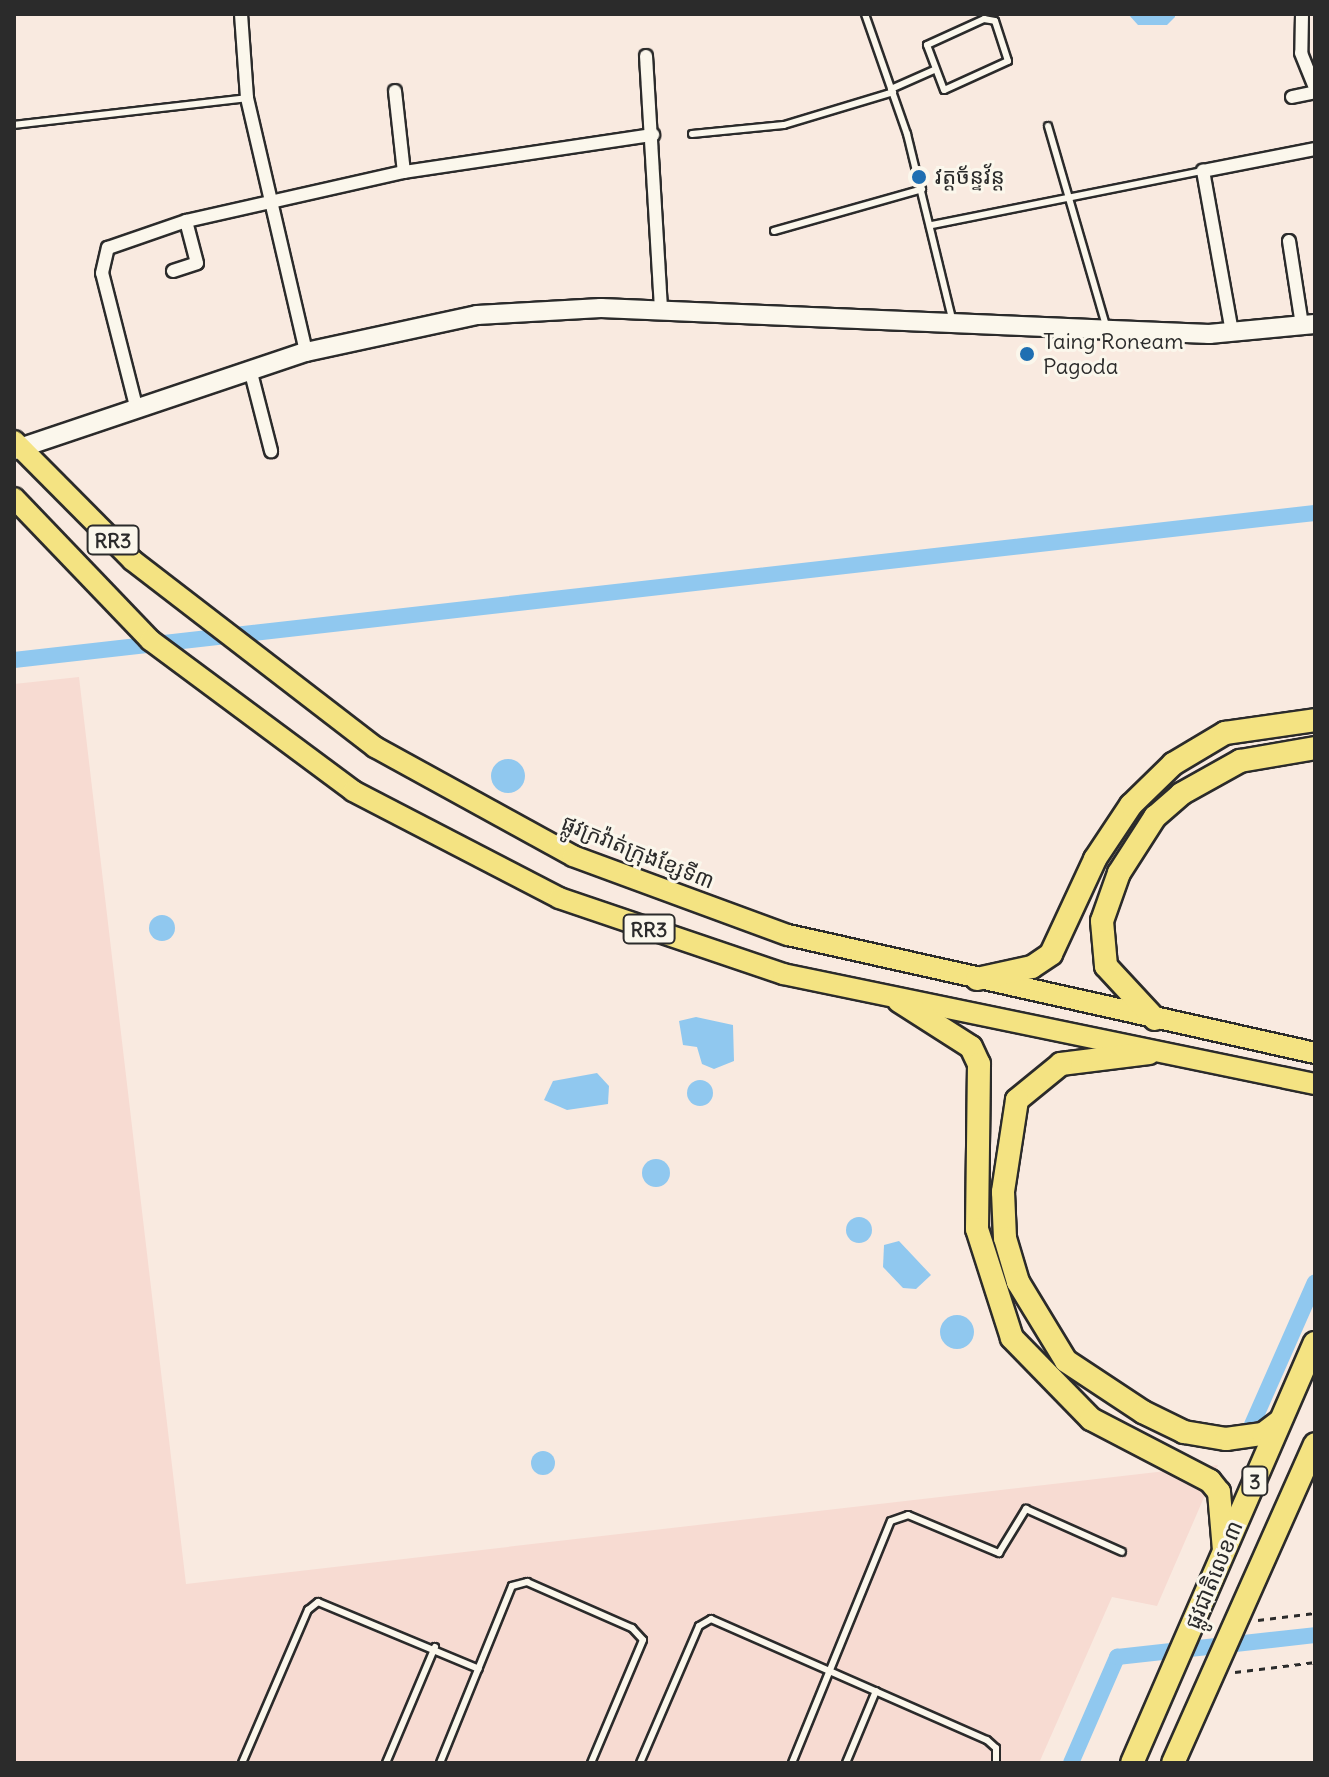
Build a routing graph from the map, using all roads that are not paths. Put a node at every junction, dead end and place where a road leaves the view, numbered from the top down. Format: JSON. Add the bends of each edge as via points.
{"nodes":[{"id":1,"x":241,"y":14,"type":"edge"},
{"id":2,"x":865,"y":14,"type":"edge"},
{"id":3,"x":1302,"y":14,"type":"edge"},
{"id":4,"x":646,"y":56,"type":"dead end"},
{"id":5,"x":934,"y":70,"type":"junction"},
{"id":6,"x":1315,"y":89,"type":"edge"},
{"id":7,"x":395,"y":91,"type":"dead end"},
{"id":8,"x":892,"y":91,"type":"junction"},
{"id":9,"x":1292,"y":97,"type":"dead end"},
{"id":10,"x":247,"y":98,"type":"junction"},
{"id":11,"x":14,"y":125,"type":"edge"},
{"id":12,"x":1048,"y":126,"type":"dead end"},
{"id":13,"x":692,"y":134,"type":"dead end"},
{"id":14,"x":653,"y":135,"type":"junction"},
{"id":15,"x":1315,"y":149,"type":"edge"},
{"id":16,"x":1203,"y":171,"type":"junction"},
{"id":17,"x":404,"y":172,"type":"junction"},
{"id":18,"x":922,"y":189,"type":"junction"},
{"id":19,"x":1067,"y":197,"type":"junction"},
{"id":20,"x":274,"y":203,"type":"junction"},
{"id":21,"x":186,"y":221,"type":"junction"},
{"id":22,"x":932,"y":225,"type":"junction"},
{"id":23,"x":774,"y":231,"type":"dead end"},
{"id":24,"x":1289,"y":241,"type":"dead end"},
{"id":25,"x":173,"y":271,"type":"dead end"},
{"id":26,"x":661,"y":310,"type":"junction"},
{"id":27,"x":952,"y":323,"type":"junction"},
{"id":28,"x":1309,"y":324,"type":"edge"},
{"id":29,"x":1108,"y":331,"type":"junction"},
{"id":30,"x":1232,"y":332,"type":"junction"},
{"id":31,"x":306,"y":352,"type":"junction"},
{"id":32,"x":250,"y":369,"type":"junction"},
{"id":33,"x":136,"y":406,"type":"junction"},
{"id":34,"x":16,"y":446,"type":"edge"},
{"id":35,"x":271,"y":451,"type":"dead end"},
{"id":36,"x":14,"y":498,"type":"edge"},
{"id":37,"x":1315,"y":720,"type":"edge"},
{"id":38,"x":1315,"y":748,"type":"edge"},
{"id":39,"x":977,"y":979,"type":"junction"},
{"id":40,"x":899,"y":1001,"type":"junction"},
{"id":41,"x":1155,"y":1019,"type":"junction"},
{"id":42,"x":1149,"y":1053,"type":"junction"},
{"id":43,"x":1315,"y":1053,"type":"edge"},
{"id":44,"x":1315,"y":1084,"type":"edge"},
{"id":45,"x":1315,"y":1343,"type":"edge"},
{"id":46,"x":1280,"y":1421,"type":"junction"},
{"id":47,"x":1315,"y":1444,"type":"edge"},
{"id":48,"x":1308,"y":1472,"type":"edge"},
{"id":49,"x":1224,"y":1550,"type":"junction"},
{"id":50,"x":1122,"y":1552,"type":"dead end"},
{"id":51,"x":435,"y":1647,"type":"junction"},
{"id":52,"x":479,"y":1669,"type":"junction"},
{"id":53,"x":831,"y":1671,"type":"junction"},
{"id":54,"x":876,"y":1691,"type":"junction"},
{"id":55,"x":242,"y":1763,"type":"edge"},
{"id":56,"x":386,"y":1763,"type":"edge"},
{"id":57,"x":440,"y":1763,"type":"edge"},
{"id":58,"x":591,"y":1763,"type":"edge"},
{"id":59,"x":640,"y":1763,"type":"edge"},
{"id":60,"x":792,"y":1763,"type":"edge"},
{"id":61,"x":846,"y":1763,"type":"edge"},
{"id":62,"x":996,"y":1763,"type":"edge"},
{"id":63,"x":1132,"y":1763,"type":"edge"},
{"id":64,"x":1173,"y":1763,"type":"edge"}],
"edges":[{"from":1,"to":10,"type":"street"},
{"from":2,"to":8,"type":"lane"},
{"from":3,"to":6,"type":"street","via":[[1301,53]]},
{"from":4,"to":14,"type":"street"},
{"from":5,"to":5,"type":"lane","via":[[948,92],[1002,67],[1009,53],[995,21],[930,43]]},
{"from":5,"to":8,"type":"lane"},
{"from":6,"to":9,"type":"street"},
{"from":7,"to":17,"type":"street"},
{"from":8,"to":13,"type":"lane","via":[[784,125]]},
{"from":8,"to":18,"type":"lane"},
{"from":10,"to":11,"type":"lane"},
{"from":10,"to":20,"type":"street"},
{"from":12,"to":19,"type":"lane"},
{"from":14,"to":17,"type":"street"},
{"from":14,"to":26,"type":"street"},
{"from":15,"to":16,"type":"street"},
{"from":16,"to":19,"type":"lane"},
{"from":16,"to":30,"type":"street"},
{"from":17,"to":20,"type":"street"},
{"from":18,"to":22,"type":"lane"},
{"from":18,"to":23,"type":"lane"},
{"from":19,"to":22,"type":"lane"},
{"from":19,"to":29,"type":"lane"},
{"from":20,"to":21,"type":"street"},
{"from":20,"to":31,"type":"street"},
{"from":21,"to":25,"type":"street","via":[[197,263]]},
{"from":21,"to":33,"type":"street","via":[[108,248],[102,273]]},
{"from":22,"to":27,"type":"lane"},
{"from":24,"to":28,"type":"street"},
{"from":26,"to":27,"type":"main road"},
{"from":26,"to":31,"type":"main road","via":[[477,315]]},
{"from":27,"to":29,"type":"main road"},
{"from":28,"to":30,"type":"main road"},
{"from":29,"to":30,"type":"main road"},
{"from":31,"to":32,"type":"main road"},
{"from":32,"to":33,"type":"main road"},
{"from":32,"to":35,"type":"street"},
{"from":33,"to":34,"type":"main road"},
{"from":34,"to":39,"type":"main road","name":"ផ្លូវក្រវ៉ាត់ក្រុងខ្សែទី៣","number":"RR3","via":[[132,560],[375,747],[573,856],[788,935]]},
{"from":36,"to":40,"type":"main road","number":"RR3","via":[[150,640],[353,791],[559,898],[783,974]]},
{"from":37,"to":39,"type":"highway","via":[[1225,733],[1173,764],[1131,805],[1095,859],[1051,954],[1032,967]]},
{"from":38,"to":41,"type":"highway","via":[[1240,761],[1181,794],[1155,817],[1119,873],[1102,921],[1106,966]]},
{"from":39,"to":41,"type":"main road","name":"ផ្លូវក្រវ៉ាត់ក្រុងខ្សែទី៣","number":"RR3"},
{"from":40,"to":42,"type":"main road","number":"RR3"},
{"from":40,"to":49,"type":"highway","via":[[971,1047],[979,1064],[977,1229],[1012,1338],[1091,1419],[1210,1481],[1219,1492]]},
{"from":41,"to":43,"type":"main road","name":"ផ្លូវក្រវ៉ាត់ក្រុងខ្សែទី៣","number":"RR3"},
{"from":42,"to":44,"type":"main road","number":"RR3"},
{"from":42,"to":46,"type":"highway","via":[[1061,1064],[1017,1100],[1003,1192],[1005,1238],[1018,1282],[1066,1361],[1143,1412],[1184,1432],[1226,1439],[1263,1434]]},
{"from":45,"to":46,"type":"highway","name":"ផ្លូវជាតិលេខ៣","number":"3"},
{"from":46,"to":49,"type":"highway","name":"ផ្លូវជាតិលេខ៣","number":"3"},
{"from":47,"to":48,"type":"highway","name":"ផ្លូវជាតិលេខ៣","number":"3"},
{"from":48,"to":64,"type":"highway","name":"ផ្លូវជាតិលេខ៣","number":"3"},
{"from":49,"to":63,"type":"highway","name":"ផ្លូវជាតិលេខ៣","number":"3"},
{"from":50,"to":53,"type":"lane","via":[[1026,1509],[999,1553],[898,1516]]},
{"from":51,"to":52,"type":"lane"},
{"from":51,"to":55,"type":"lane","via":[[318,1602],[308,1610]]},
{"from":51,"to":56,"type":"lane"},
{"from":52,"to":57,"type":"lane"},
{"from":52,"to":58,"type":"lane","via":[[518,1582],[637,1631],[643,1640]]},
{"from":53,"to":54,"type":"lane"},
{"from":53,"to":59,"type":"lane","via":[[703,1621]]},
{"from":53,"to":60,"type":"lane"},
{"from":54,"to":61,"type":"lane"},
{"from":54,"to":62,"type":"lane","via":[[987,1740],[996,1748]]}]}
